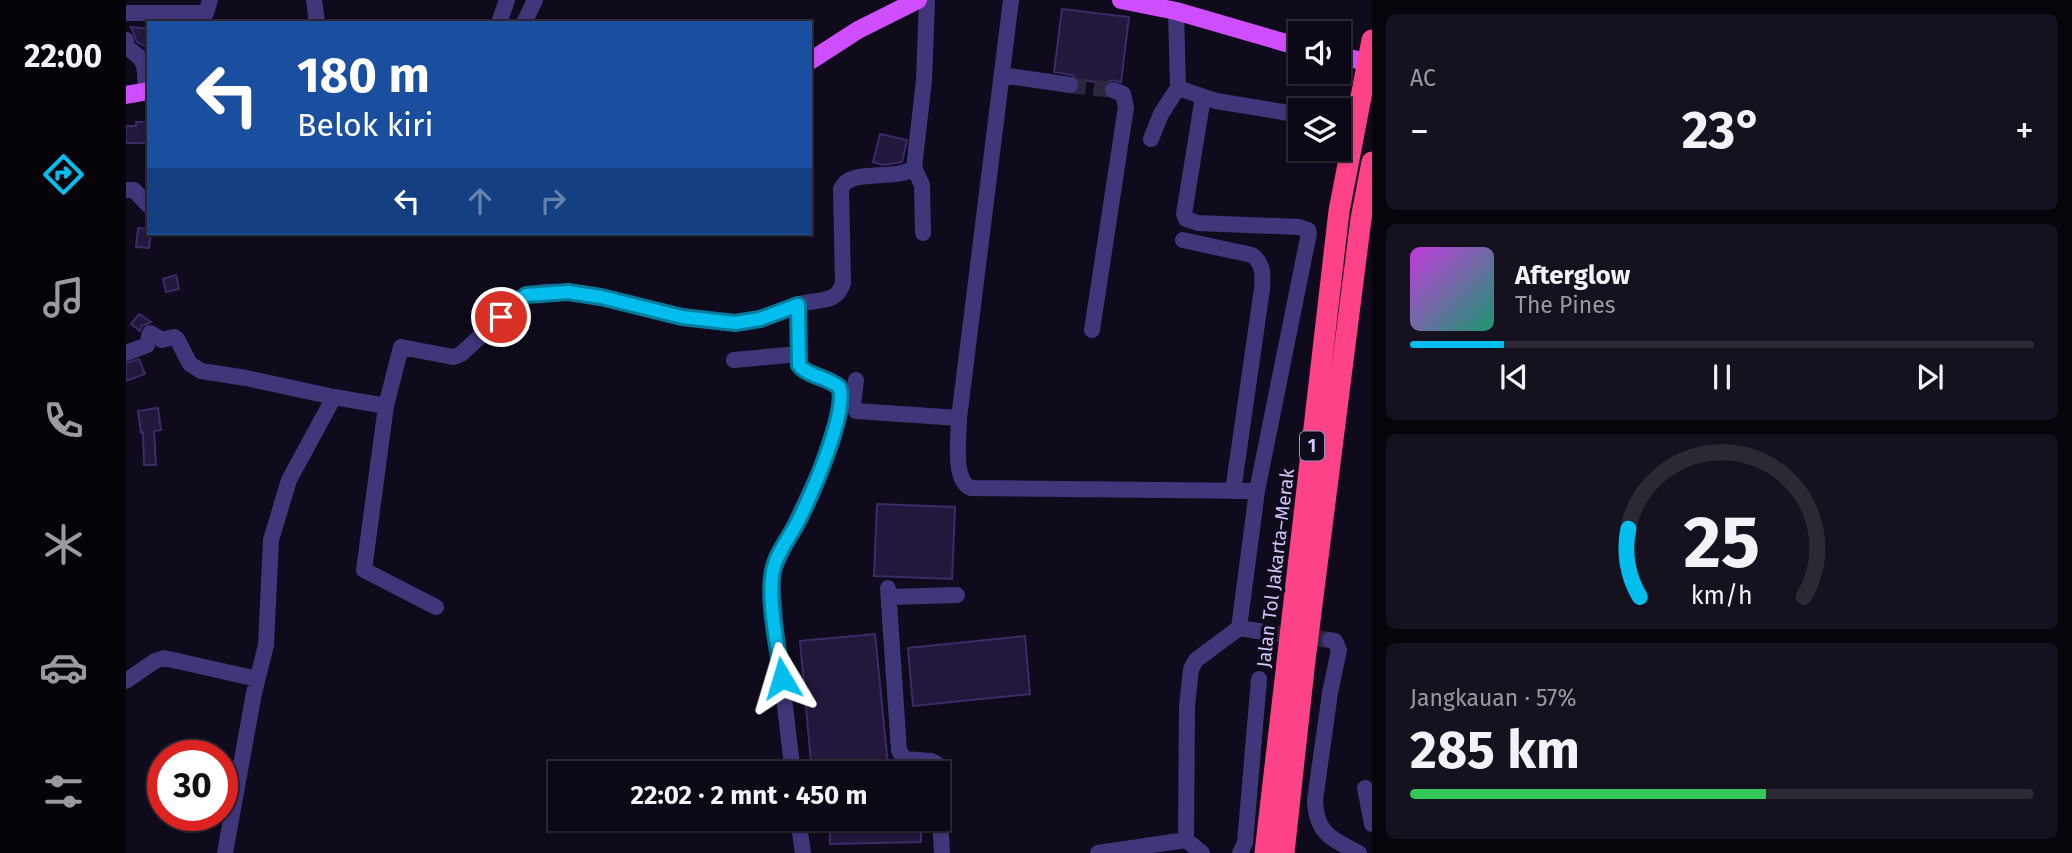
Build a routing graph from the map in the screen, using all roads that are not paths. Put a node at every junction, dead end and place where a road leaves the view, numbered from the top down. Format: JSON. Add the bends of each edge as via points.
{"nodes":[{"id":1,"x":126,"y":0,"type":"edge"},
{"id":2,"x":210,"y":0,"type":"edge"},
{"id":3,"x":314,"y":0,"type":"edge"},
{"id":4,"x":507,"y":0,"type":"edge"},
{"id":5,"x":535,"y":0,"type":"edge"},
{"id":6,"x":918,"y":0,"type":"edge"},
{"id":7,"x":927,"y":0,"type":"edge"},
{"id":8,"x":1011,"y":0,"type":"edge"},
{"id":9,"x":1121,"y":0,"type":"edge"},
{"id":10,"x":1148,"y":2,"type":"edge"},
{"id":11,"x":126,"y":10,"type":"edge"},
{"id":12,"x":1176,"y":11,"type":"junction"},
{"id":13,"x":317,"y":21,"type":"edge"},
{"id":14,"x":500,"y":21,"type":"edge"},
{"id":15,"x":525,"y":21,"type":"edge"},
{"id":16,"x":126,"y":40,"type":"edge"},
{"id":17,"x":1372,"y":40,"type":"edge"},
{"id":18,"x":1288,"y":44,"type":"edge"},
{"id":19,"x":812,"y":60,"type":"edge"},
{"id":20,"x":1002,"y":75,"type":"junction"},
{"id":21,"x":1070,"y":85,"type":"tunnel mouth"},
{"id":22,"x":1178,"y":88,"type":"junction"},
{"id":23,"x":1113,"y":90,"type":"dead end"},
{"id":24,"x":147,"y":91,"type":"edge"},
{"id":25,"x":126,"y":95,"type":"edge"},
{"id":26,"x":1203,"y":97,"type":"junction"},
{"id":27,"x":1288,"y":113,"type":"edge"},
{"id":28,"x":1151,"y":139,"type":"dead end"},
{"id":29,"x":1372,"y":162,"type":"edge"},
{"id":30,"x":914,"y":168,"type":"junction"},
{"id":31,"x":126,"y":190,"type":"edge"},
{"id":32,"x":147,"y":204,"type":"edge"},
{"id":33,"x":923,"y":233,"type":"dead end"},
{"id":34,"x":1183,"y":240,"type":"dead end"},
{"id":35,"x":798,"y":305,"type":"junction"},
{"id":36,"x":1092,"y":330,"type":"dead end"},
{"id":37,"x":126,"y":353,"type":"edge"},
{"id":38,"x":798,"y":354,"type":"junction"},
{"id":39,"x":734,"y":360,"type":"dead end"},
{"id":40,"x":856,"y":380,"type":"dead end"},
{"id":41,"x":334,"y":397,"type":"junction"},
{"id":42,"x":386,"y":406,"type":"junction"},
{"id":43,"x":959,"y":418,"type":"junction"},
{"id":44,"x":1233,"y":491,"type":"junction"},
{"id":45,"x":1257,"y":491,"type":"junction"},
{"id":46,"x":957,"y":595,"type":"dead end"},
{"id":47,"x":436,"y":607,"type":"dead end"},
{"id":48,"x":1239,"y":628,"type":"junction"},
{"id":49,"x":1264,"y":632,"type":"tunnel mouth"},
{"id":50,"x":1329,"y":640,"type":"dead end"},
{"id":51,"x":257,"y":679,"type":"junction"},
{"id":52,"x":1259,"y":679,"type":"dead end"},
{"id":53,"x":126,"y":681,"type":"edge"},
{"id":54,"x":791,"y":761,"type":"edge"},
{"id":55,"x":1365,"y":788,"type":"dead end"},
{"id":56,"x":1372,"y":824,"type":"edge"},
{"id":57,"x":800,"y":831,"type":"edge"},
{"id":58,"x":1186,"y":840,"type":"junction"},
{"id":59,"x":225,"y":853,"type":"edge"},
{"id":60,"x":803,"y":853,"type":"edge"},
{"id":61,"x":942,"y":853,"type":"edge"},
{"id":62,"x":1098,"y":853,"type":"edge"},
{"id":63,"x":1202,"y":853,"type":"edge"},
{"id":64,"x":1240,"y":853,"type":"edge"},
{"id":65,"x":1265,"y":853,"type":"edge"},
{"id":66,"x":1284,"y":853,"type":"edge"},
{"id":67,"x":1359,"y":853,"type":"edge"}],
"edges":[{"from":1,"to":11,"type":"street"},
{"from":2,"to":11,"type":"street","via":[[206,13]]},
{"from":3,"to":13,"type":"street"},
{"from":4,"to":14,"type":"street"},
{"from":5,"to":15,"type":"street"},
{"from":6,"to":19,"type":"main road"},
{"from":7,"to":30,"type":"street"},
{"from":8,"to":20,"type":"street"},
{"from":9,"to":10,"type":"main road"},
{"from":10,"to":12,"type":"main road"},
{"from":12,"to":18,"type":"main road"},
{"from":12,"to":22,"type":"street"},
{"from":16,"to":24,"type":"street","via":[[127,48],[144,61]]},
{"from":17,"to":65,"type":"highway","name":"Jalan Tol Jakarta–Merak","number":"1","via":[[1339,211]]},
{"from":20,"to":21,"type":"street"},
{"from":20,"to":43,"type":"street"},
{"from":22,"to":26,"type":"street"},
{"from":22,"to":28,"type":"street"},
{"from":23,"to":36,"type":"street","via":[[1124,94],[1126,107]]},
{"from":24,"to":25,"type":"main road"},
{"from":26,"to":27,"type":"street"},
{"from":26,"to":45,"type":"street","via":[[1186,219],[1299,227],[1309,233]]},
{"from":29,"to":66,"type":"highway","number":"1","via":[[1361,219]]},
{"from":30,"to":33,"type":"street","via":[[922,185]]},
{"from":30,"to":35,"type":"street","via":[[903,175],[869,176],[843,183],[843,283],[837,296]]},
{"from":31,"to":32,"type":"street","via":[[134,190]]},
{"from":34,"to":44,"type":"street","via":[[1252,255],[1262,269]]},
{"from":35,"to":38,"type":"street"},
{"from":35,"to":42,"type":"street","via":[[735,323],[682,317],[584,294],[530,294],[461,354],[453,357],[401,347]]},
{"from":37,"to":41,"type":"street","via":[[147,345],[150,333],[162,340],[174,337],[190,364],[201,371]]},
{"from":38,"to":39,"type":"street"},
{"from":38,"to":54,"type":"street","via":[[802,370],[835,383],[842,400],[822,466],[772,573]]},
{"from":40,"to":43,"type":"street","via":[[856,411]]},
{"from":41,"to":42,"type":"street"},
{"from":41,"to":51,"type":"street","via":[[282,498],[271,540],[266,645]]},
{"from":42,"to":47,"type":"street","via":[[364,570]]},
{"from":43,"to":44,"type":"street","via":[[959,470],[965,486],[971,488]]},
{"from":44,"to":45,"type":"street"},
{"from":45,"to":48,"type":"street"},
{"from":46,"to":61,"type":"street","via":[[888,593],[899,750],[904,759],[937,764]]},
{"from":48,"to":49,"type":"street"},
{"from":48,"to":58,"type":"street","via":[[1196,660],[1191,669]]},
{"from":50,"to":67,"type":"street","via":[[1339,650],[1316,814],[1324,832]]},
{"from":51,"to":53,"type":"street","via":[[164,658]]},
{"from":51,"to":59,"type":"street"},
{"from":52,"to":64,"type":"street","via":[[1245,843]]},
{"from":55,"to":56,"type":"street"},
{"from":57,"to":60,"type":"street"},
{"from":58,"to":62,"type":"street"},
{"from":58,"to":63,"type":"street"}]}
